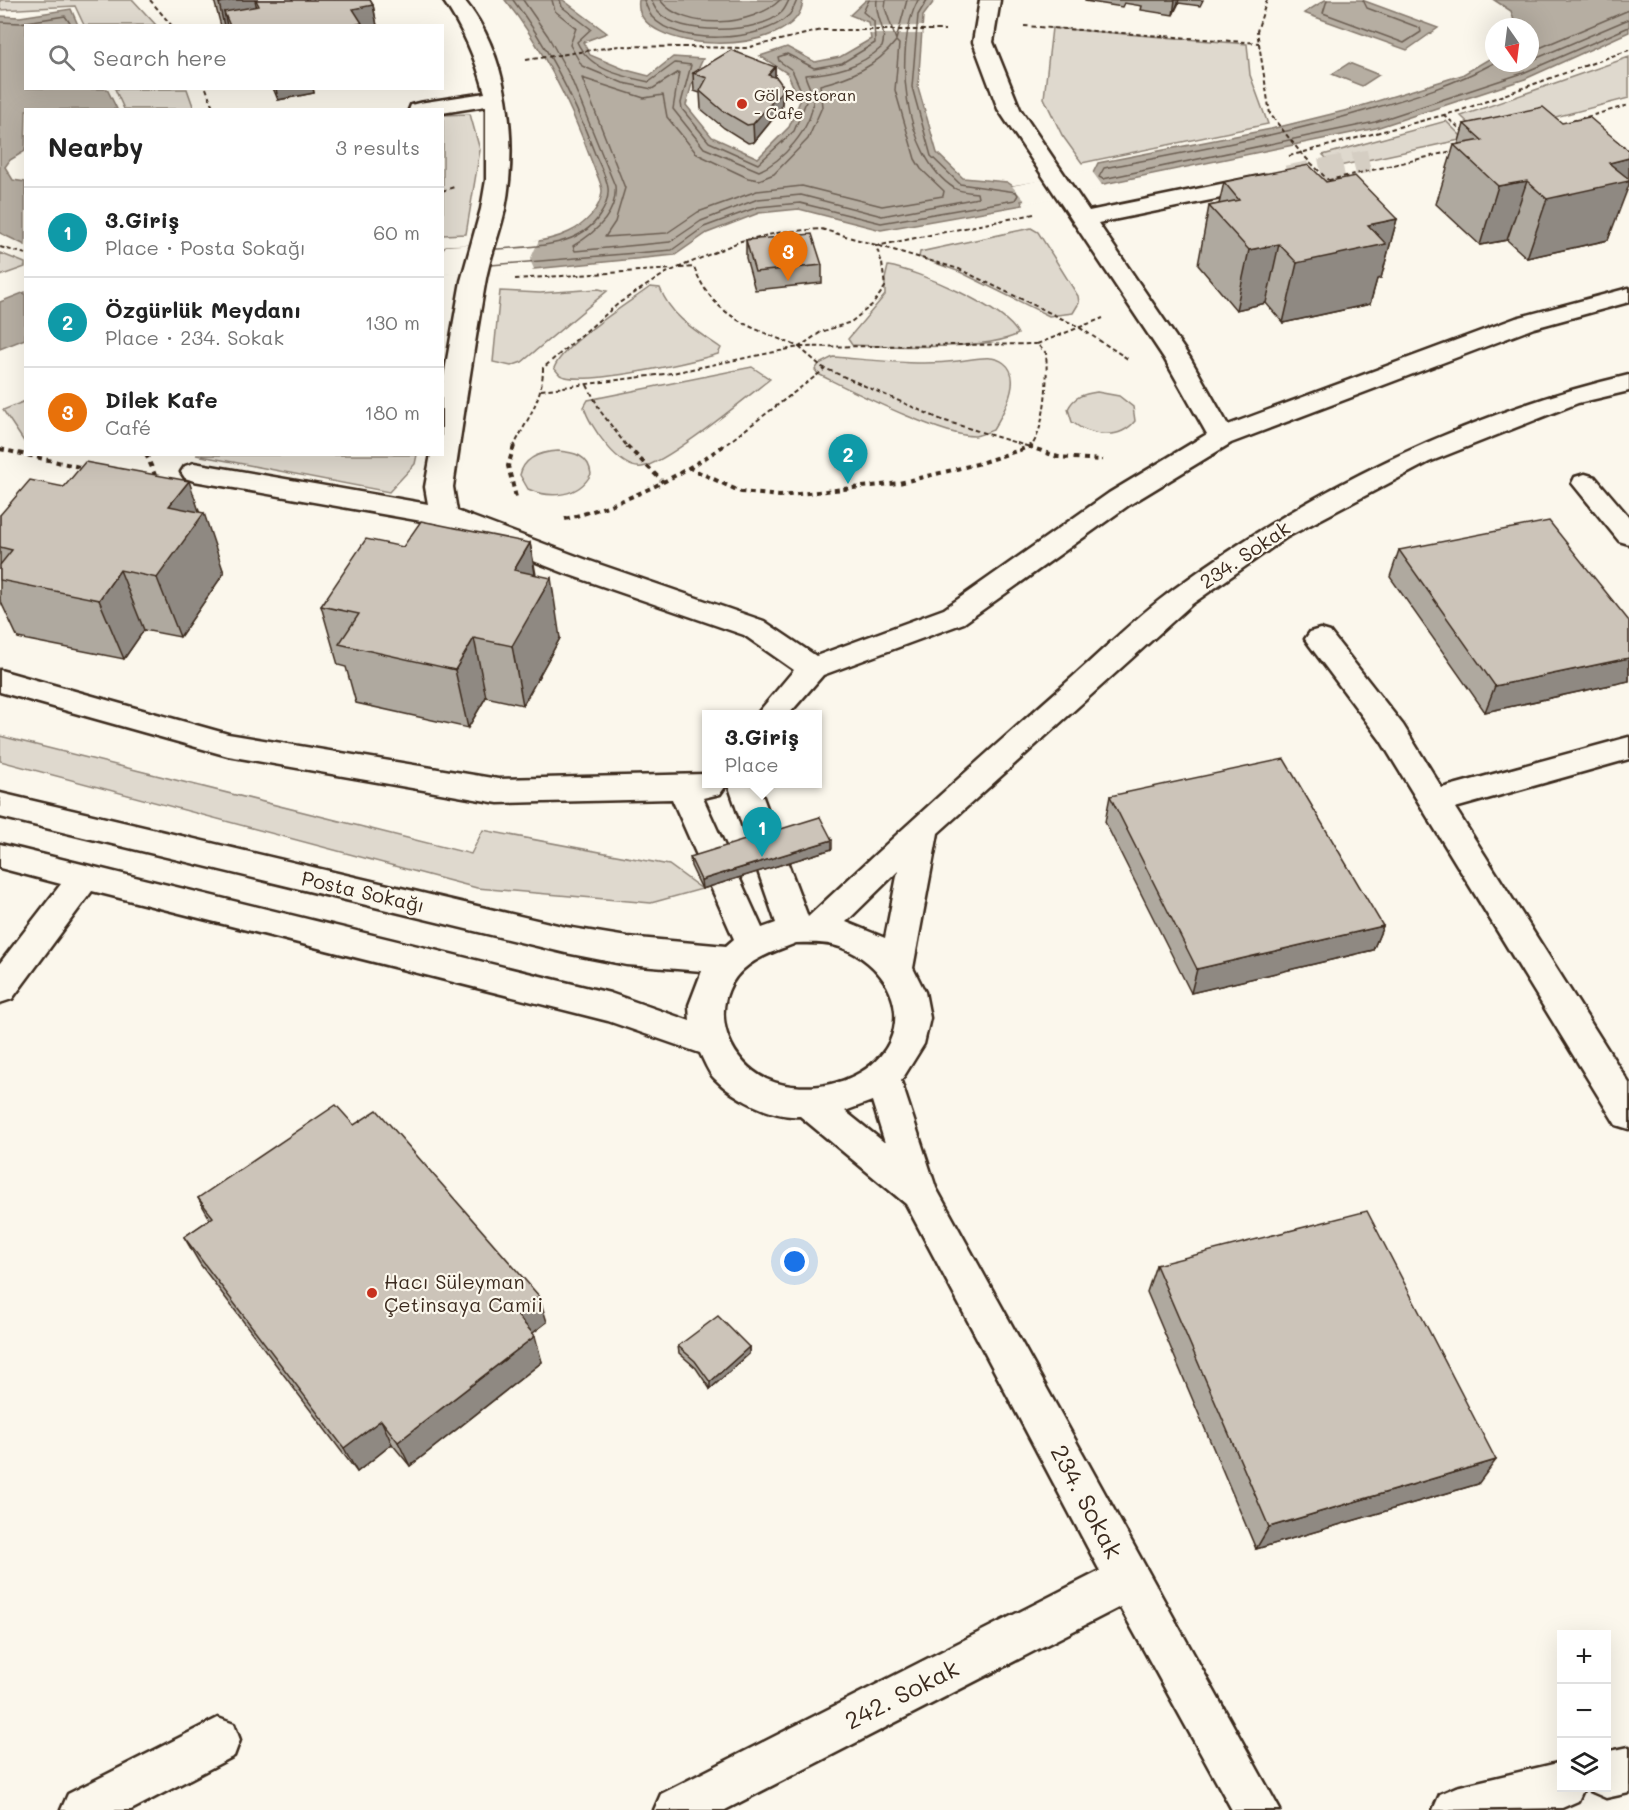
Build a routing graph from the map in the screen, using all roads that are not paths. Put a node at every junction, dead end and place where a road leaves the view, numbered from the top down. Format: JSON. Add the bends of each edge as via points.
{"nodes":[{"id":1,"x":453,"y":0,"type":"edge"},
{"id":2,"x":990,"y":0,"type":"edge"},
{"id":3,"x":497,"y":98,"type":"junction"},
{"id":4,"x":432,"y":108,"type":"edge"},
{"id":5,"x":1283,"y":168,"type":"tunnel mouth"},
{"id":6,"x":1076,"y":208,"type":"junction"},
{"id":7,"x":1629,"y":295,"type":"edge"},
{"id":8,"x":1629,"y":383,"type":"edge"},
{"id":9,"x":1222,"y":437,"type":"junction"},
{"id":10,"x":194,"y":472,"type":"dead end"},
{"id":11,"x":1585,"y":483,"type":"dead end"},
{"id":12,"x":444,"y":516,"type":"junction"},
{"id":13,"x":1629,"y":535,"type":"edge"},
{"id":14,"x":1320,"y":639,"type":"dead end"},
{"id":15,"x":813,"y":668,"type":"junction"},
{"id":16,"x":0,"y":681,"type":"edge"},
{"id":17,"x":776,"y":710,"type":"edge"},
{"id":18,"x":1629,"y":748,"type":"edge"},
{"id":19,"x":697,"y":785,"type":"edge"},
{"id":20,"x":745,"y":788,"type":"edge"},
{"id":21,"x":1434,"y":802,"type":"junction"},
{"id":22,"x":0,"y":805,"type":"edge"},
{"id":23,"x":922,"y":828,"type":"junction"},
{"id":24,"x":0,"y":856,"type":"edge"},
{"id":25,"x":85,"y":876,"type":"junction"},
{"id":26,"x":806,"y":930,"type":"junction"},
{"id":27,"x":741,"y":952,"type":"junction"},
{"id":28,"x":896,"y":968,"type":"junction"},
{"id":29,"x":0,"y":989,"type":"edge"},
{"id":30,"x":709,"y":1042,"type":"junction"},
{"id":31,"x":882,"y":1077,"type":"junction"},
{"id":32,"x":808,"y":1102,"type":"junction"},
{"id":33,"x":1629,"y":1114,"type":"edge"},
{"id":34,"x":919,"y":1192,"type":"junction"},
{"id":35,"x":1128,"y":1580,"type":"junction"},
{"id":36,"x":218,"y":1740,"type":"dead end"},
{"id":37,"x":1629,"y":1770,"type":"edge"},
{"id":38,"x":1611,"y":1774,"type":"edge"},
{"id":39,"x":1557,"y":1786,"type":"edge"},
{"id":40,"x":84,"y":1810,"type":"edge"},
{"id":41,"x":677,"y":1810,"type":"edge"},
{"id":42,"x":1257,"y":1810,"type":"edge"},
{"id":43,"x":1456,"y":1810,"type":"edge"}],
"edges":[{"from":1,"to":3,"type":"street","via":[[488,66]]},
{"from":2,"to":6,"type":"street","via":[[983,42],[1009,109]]},
{"from":3,"to":4,"type":"street"},
{"from":3,"to":12,"type":"street","via":[[497,180],[473,280],[439,487]]},
{"from":5,"to":6,"type":"street"},
{"from":6,"to":9,"type":"street","via":[[1177,358]]},
{"from":7,"to":9,"type":"street","via":[[1525,323]]},
{"from":8,"to":23,"type":"street","name":"234. Sokak","via":[[1570,397],[1420,456],[1277,531],[1182,597]]},
{"from":9,"to":15,"type":"street","via":[[1119,500],[954,616]]},
{"from":10,"to":12,"type":"street"},
{"from":11,"to":13,"type":"street"},
{"from":12,"to":15,"type":"street","via":[[754,628]]},
{"from":14,"to":21,"type":"street","via":[[1392,733]]},
{"from":15,"to":17,"type":"street"},
{"from":16,"to":19,"type":"street","via":[[228,745],[498,791]]},
{"from":18,"to":21,"type":"street"},
{"from":19,"to":27,"type":"street"},
{"from":20,"to":26,"type":"street"},
{"from":21,"to":33,"type":"street"},
{"from":22,"to":27,"type":"street","name":"Posta Sokağı","via":[[566,940],[627,951]]},
{"from":23,"to":26,"type":"street","name":"234. Sokak"},
{"from":23,"to":28,"type":"street"},
{"from":24,"to":25,"type":"street"},
{"from":25,"to":29,"type":"street"},
{"from":25,"to":30,"type":"street","via":[[610,1007]]},
{"from":26,"to":27,"type":"street","via":[[772,935]]},
{"from":26,"to":28,"type":"street","via":[[839,933],[861,941]]},
{"from":27,"to":30,"type":"street","via":[[713,981],[706,1000],[704,1020]]},
{"from":28,"to":31,"type":"street","via":[[913,1004],[913,1024],[898,1062]]},
{"from":30,"to":32,"type":"street","via":[[720,1061],[750,1087],[782,1099]]},
{"from":31,"to":32,"type":"street","via":[[861,1091]]},
{"from":31,"to":34,"type":"street","name":"234. Sokak"},
{"from":32,"to":34,"type":"street","name":"234. Sokak"},
{"from":34,"to":35,"type":"street","name":"234. Sokak"},
{"from":35,"to":41,"type":"street","name":"242. Sokak"},
{"from":35,"to":42,"type":"street","name":"234. Sokak"},
{"from":36,"to":40,"type":"street"},
{"from":37,"to":38,"type":"street"},
{"from":39,"to":43,"type":"street"}]}
